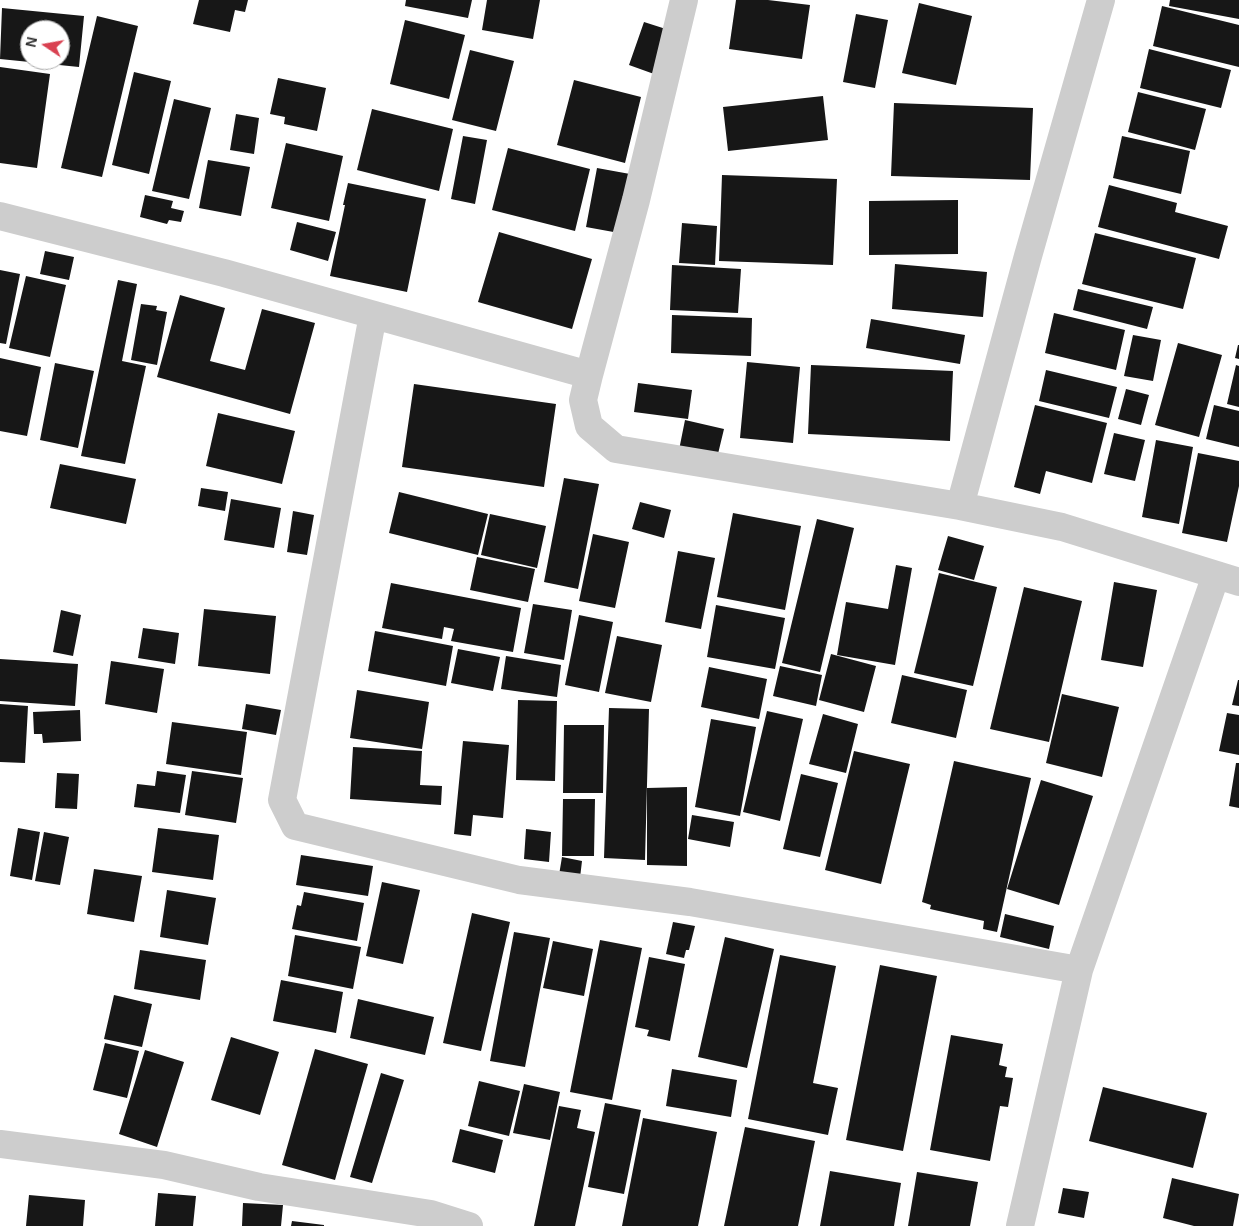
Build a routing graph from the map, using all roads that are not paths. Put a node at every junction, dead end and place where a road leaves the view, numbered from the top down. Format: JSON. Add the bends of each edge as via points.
{"nodes":[{"id":1,"x":684,"y":0,"type":"edge"},
{"id":2,"x":1101,"y":0,"type":"edge"},
{"id":3,"x":0,"y":216,"type":"edge"},
{"id":4,"x":373,"y":315,"type":"junction"},
{"id":5,"x":589,"y":375,"type":"junction"},
{"id":6,"x":960,"y":506,"type":"junction"},
{"id":7,"x":1227,"y":579,"type":"edge"},
{"id":8,"x":1079,"y":970,"type":"junction"},
{"id":9,"x":0,"y":1144,"type":"edge"},
{"id":10,"x":469,"y":1226,"type":"edge"},
{"id":11,"x":1020,"y":1226,"type":"edge"}],
"edges":[{"from":1,"to":5,"type":"street","via":[[636,200]]},
{"from":2,"to":6,"type":"street"},
{"from":3,"to":4,"type":"street","via":[[214,270]]},
{"from":4,"to":5,"type":"street"},
{"from":4,"to":8,"type":"street","via":[[282,800],[295,826],[519,880],[690,902]]},
{"from":5,"to":6,"type":"street","via":[[583,400],[589,426],[616,449]]},
{"from":6,"to":7,"type":"street","via":[[1062,527]]},
{"from":7,"to":8,"type":"street"},
{"from":8,"to":11,"type":"street"},
{"from":9,"to":10,"type":"street","via":[[164,1165],[259,1187],[432,1214]]}]}
